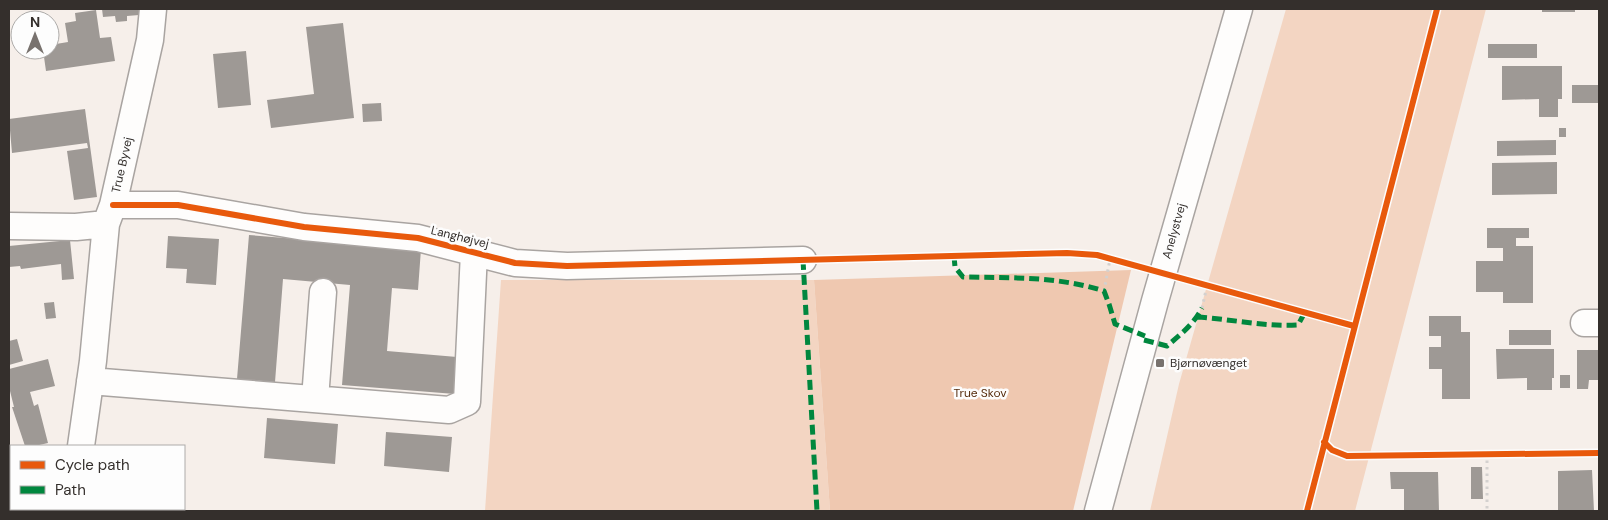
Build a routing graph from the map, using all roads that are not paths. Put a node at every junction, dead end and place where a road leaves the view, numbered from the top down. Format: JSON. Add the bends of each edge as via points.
{"nodes":[{"id":1,"x":154,"y":9,"type":"edge"},
{"id":2,"x":1239,"y":9,"type":"edge"},
{"id":3,"x":110,"y":215,"type":"junction"},
{"id":4,"x":9,"y":226,"type":"edge"},
{"id":5,"x":474,"y":252,"type":"junction"},
{"id":6,"x":803,"y":260,"type":"dead end"},
{"id":7,"x":322,"y":292,"type":"dead end"},
{"id":8,"x":90,"y":381,"type":"junction"},
{"id":9,"x":315,"y":399,"type":"junction"},
{"id":10,"x":81,"y":445,"type":"edge"},
{"id":11,"x":1098,"y":511,"type":"edge"}],
"edges":[{"from":1,"to":3,"type":"street","name":"True Byvej","via":[[150,40]]},
{"from":2,"to":11,"type":"street","name":"Anelystvej"},
{"from":3,"to":4,"type":"street","via":[[76,227]]},
{"from":3,"to":5,"type":"street","name":"Langhøjvej","via":[[178,206],[304,227],[418,238]]},
{"from":3,"to":8,"type":"street"},
{"from":5,"to":6,"type":"street","name":"Langhøjvej","via":[[515,263],[567,266]]},
{"from":5,"to":9,"type":"street","via":[[466,402],[449,410]]},
{"from":7,"to":9,"type":"street"},
{"from":8,"to":9,"type":"street"},
{"from":8,"to":10,"type":"street"}]}
